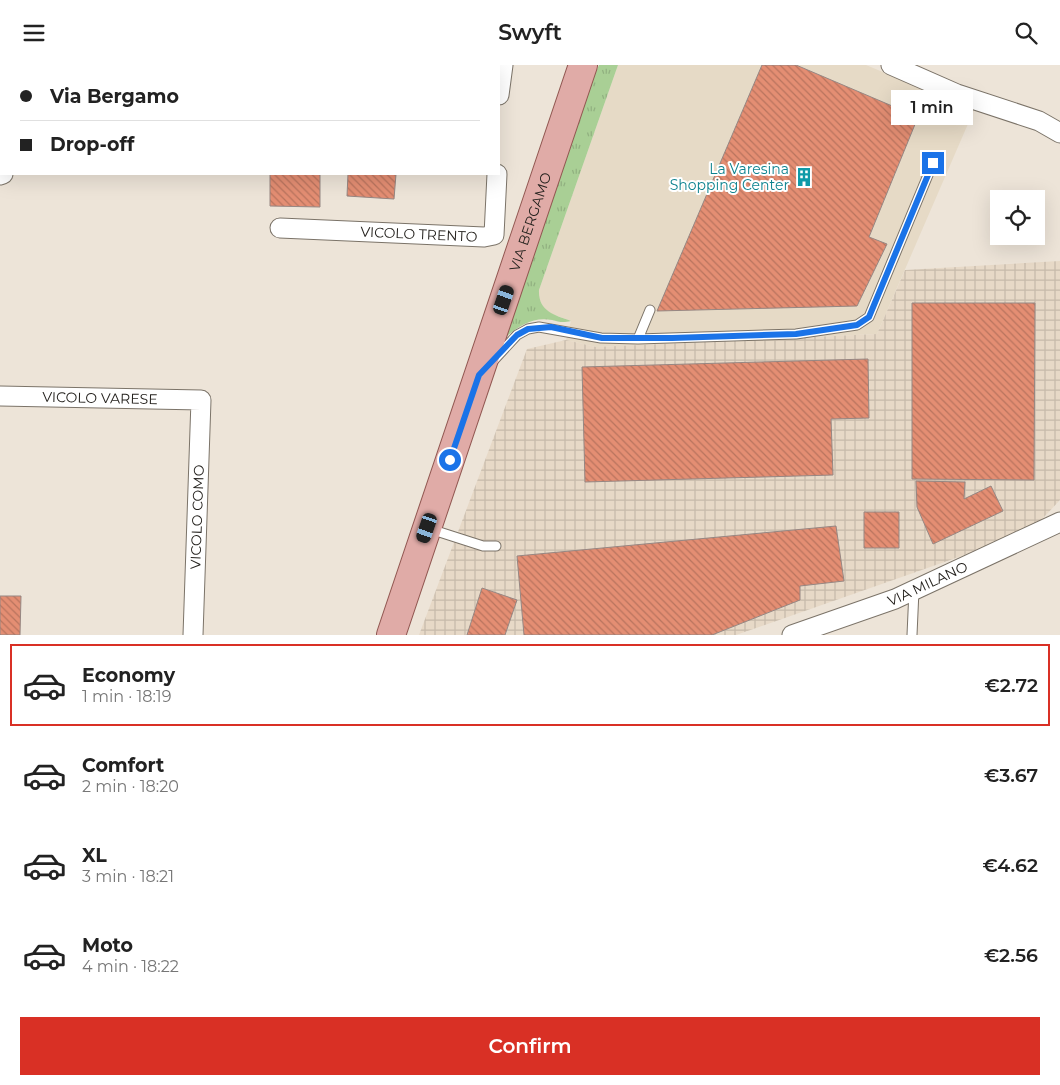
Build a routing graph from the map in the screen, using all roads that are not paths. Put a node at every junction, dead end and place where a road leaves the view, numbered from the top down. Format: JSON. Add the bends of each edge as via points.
{"nodes":[{"id":1,"x":502,"y":65,"type":"edge"},
{"id":2,"x":583,"y":65,"type":"edge"},
{"id":3,"x":891,"y":65,"type":"edge"},
{"id":4,"x":500,"y":85,"type":"edge"},
{"id":5,"x":1060,"y":133,"type":"edge"},
{"id":6,"x":933,"y":163,"type":"dead end"},
{"id":7,"x":497,"y":175,"type":"edge"},
{"id":8,"x":280,"y":228,"type":"dead end"},
{"id":9,"x":650,"y":310,"type":"dead end"},
{"id":10,"x":638,"y":339,"type":"junction"},
{"id":11,"x":479,"y":375,"type":"junction"},
{"id":12,"x":0,"y":397,"type":"edge"},
{"id":13,"x":201,"y":400,"type":"joint"},
{"id":14,"x":1060,"y":521,"type":"edge"},
{"id":15,"x":427,"y":528,"type":"junction"},
{"id":16,"x":496,"y":546,"type":"dead end"},
{"id":17,"x":914,"y":590,"type":"junction"},
{"id":18,"x":192,"y":635,"type":"edge"},
{"id":19,"x":391,"y":635,"type":"edge"},
{"id":20,"x":792,"y":635,"type":"edge"},
{"id":21,"x":912,"y":635,"type":"edge"}],
"edges":[{"from":1,"to":4,"type":"street"},
{"from":2,"to":11,"type":"main road","name":"VIA BERGAMO"},
{"from":3,"to":5,"type":"street","via":[[957,94],[1039,121]]},
{"from":6,"to":10,"type":"lane","via":[[869,317],[857,325],[796,334]]},
{"from":7,"to":8,"type":"street","name":"VICOLO TRENTO","via":[[494,235]]},
{"from":9,"to":10,"type":"lane"},
{"from":10,"to":11,"type":"lane","via":[[602,338],[551,327],[528,329],[517,335]]},
{"from":11,"to":15,"type":"main road","name":"VIA BERGAMO"},
{"from":12,"to":13,"type":"street","name":"VICOLO VARESE"},
{"from":13,"to":18,"type":"street","name":"VICOLO COMO"},
{"from":14,"to":17,"type":"street","name":"VIA MILANO"},
{"from":15,"to":16,"type":"lane","via":[[483,546]]},
{"from":15,"to":19,"type":"main road","name":"VIA BERGAMO"},
{"from":17,"to":20,"type":"street","name":"VIA MILANO"},
{"from":17,"to":21,"type":"lane"}]}
